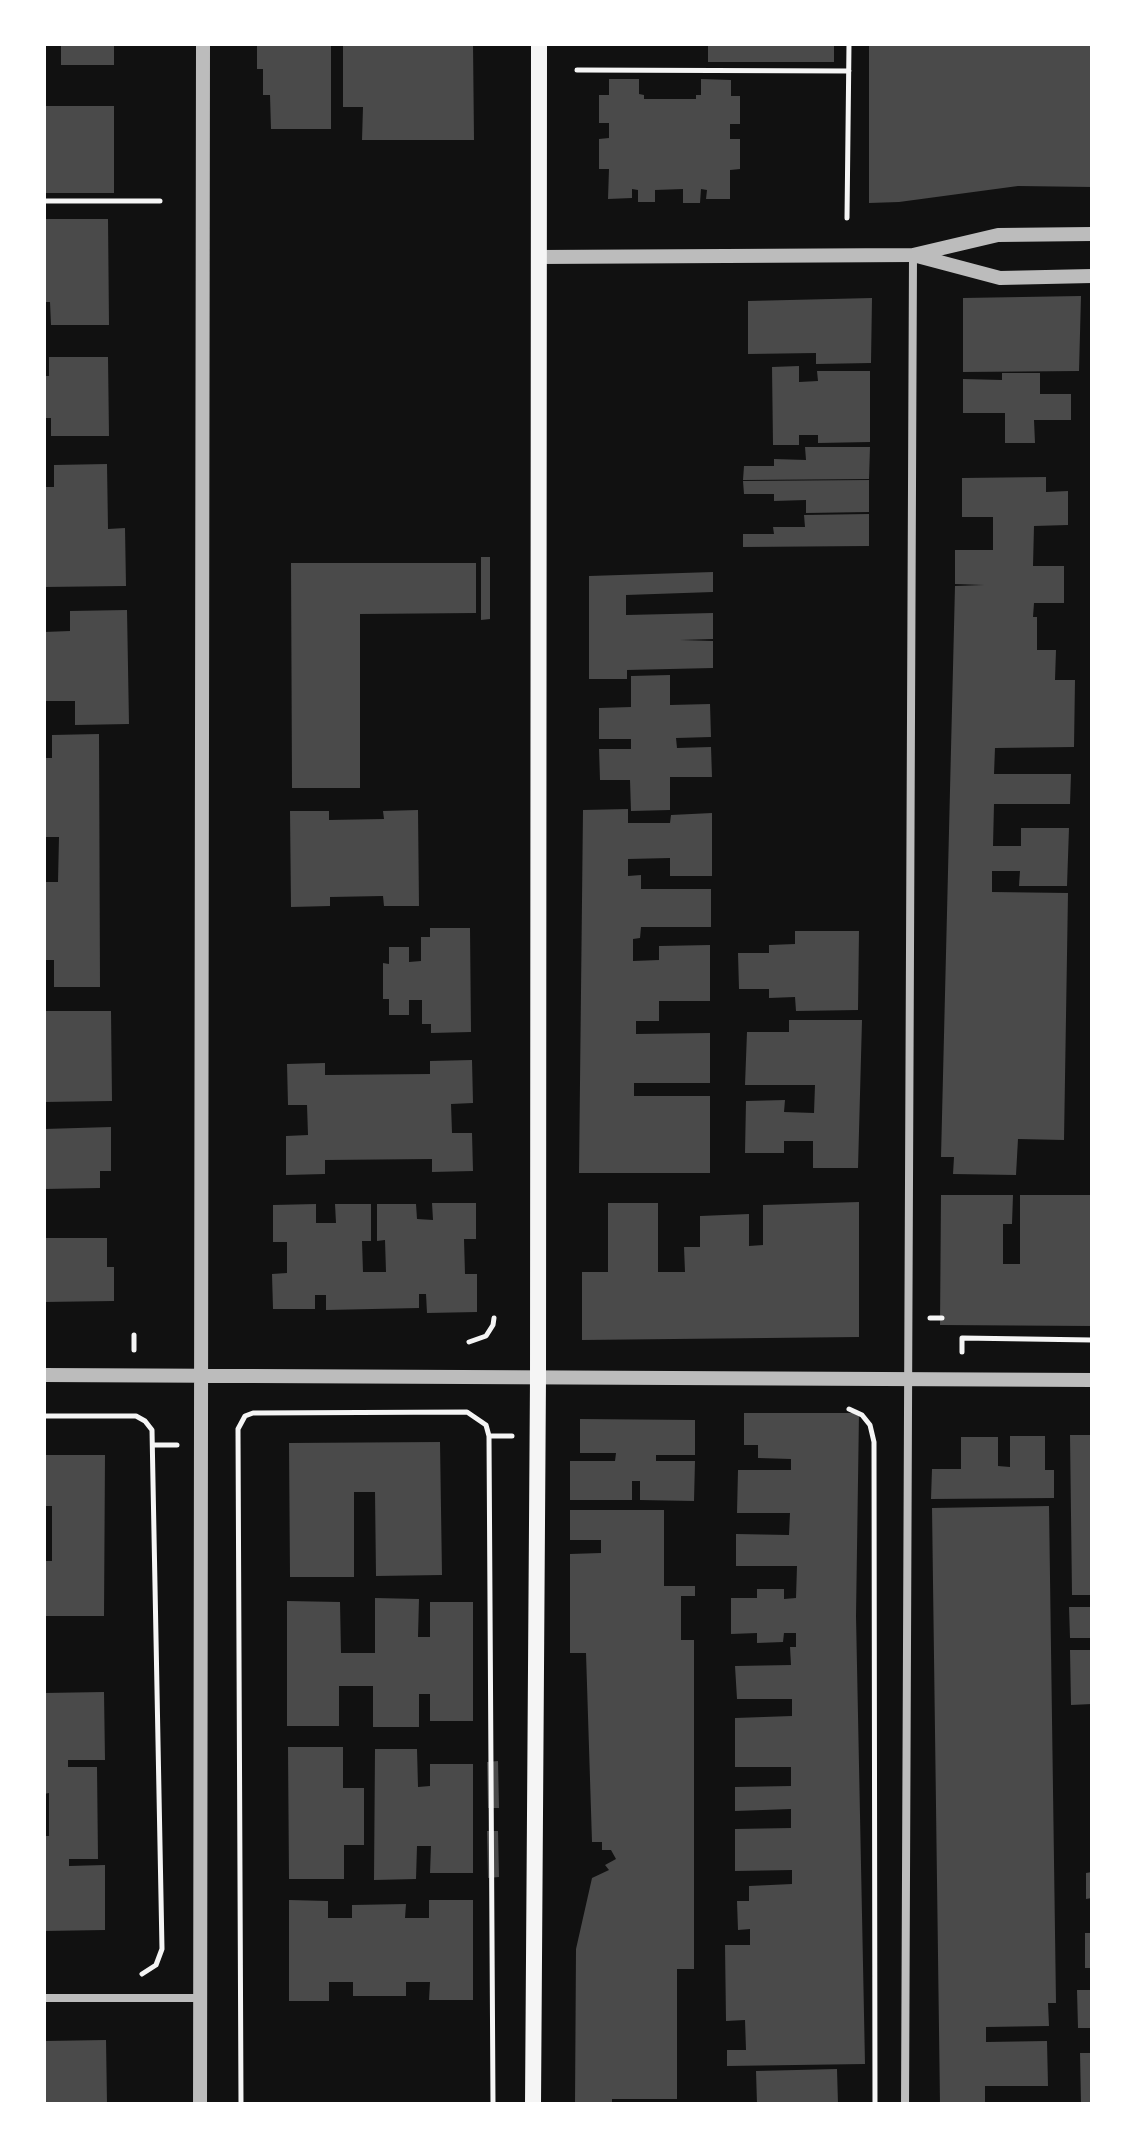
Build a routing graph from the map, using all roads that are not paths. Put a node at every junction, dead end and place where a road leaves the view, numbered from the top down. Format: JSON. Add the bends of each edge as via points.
{"nodes":[{"id":1,"x":203,"y":44,"type":"edge"},
{"id":2,"x":539,"y":44,"type":"edge"},
{"id":3,"x":1092,"y":234,"type":"edge"},
{"id":4,"x":913,"y":255,"type":"junction"},
{"id":5,"x":539,"y":257,"type":"junction"},
{"id":6,"x":1092,"y":276,"type":"edge"},
{"id":7,"x":201,"y":1374,"type":"junction"},
{"id":8,"x":44,"y":1375,"type":"edge"},
{"id":9,"x":538,"y":1378,"type":"junction"},
{"id":10,"x":908,"y":1380,"type":"junction"},
{"id":11,"x":1092,"y":1380,"type":"edge"},
{"id":12,"x":44,"y":1998,"type":"edge"},
{"id":13,"x":198,"y":1998,"type":"junction"},
{"id":14,"x":200,"y":2104,"type":"edge"},
{"id":15,"x":533,"y":2104,"type":"edge"},
{"id":16,"x":905,"y":2104,"type":"edge"}],
"edges":[{"from":1,"to":7,"type":"street"},
{"from":2,"to":5,"type":"main road"},
{"from":3,"to":4,"type":"street","via":[[998,235]]},
{"from":4,"to":5,"type":"street"},
{"from":4,"to":6,"type":"street","via":[[1000,278]]},
{"from":4,"to":10,"type":"street"},
{"from":5,"to":9,"type":"main road"},
{"from":7,"to":8,"type":"street"},
{"from":7,"to":9,"type":"street"},
{"from":7,"to":13,"type":"street"},
{"from":9,"to":10,"type":"street"},
{"from":9,"to":15,"type":"main road"},
{"from":10,"to":11,"type":"street"},
{"from":10,"to":16,"type":"street"},
{"from":12,"to":13,"type":"street"},
{"from":13,"to":14,"type":"street"}]}
